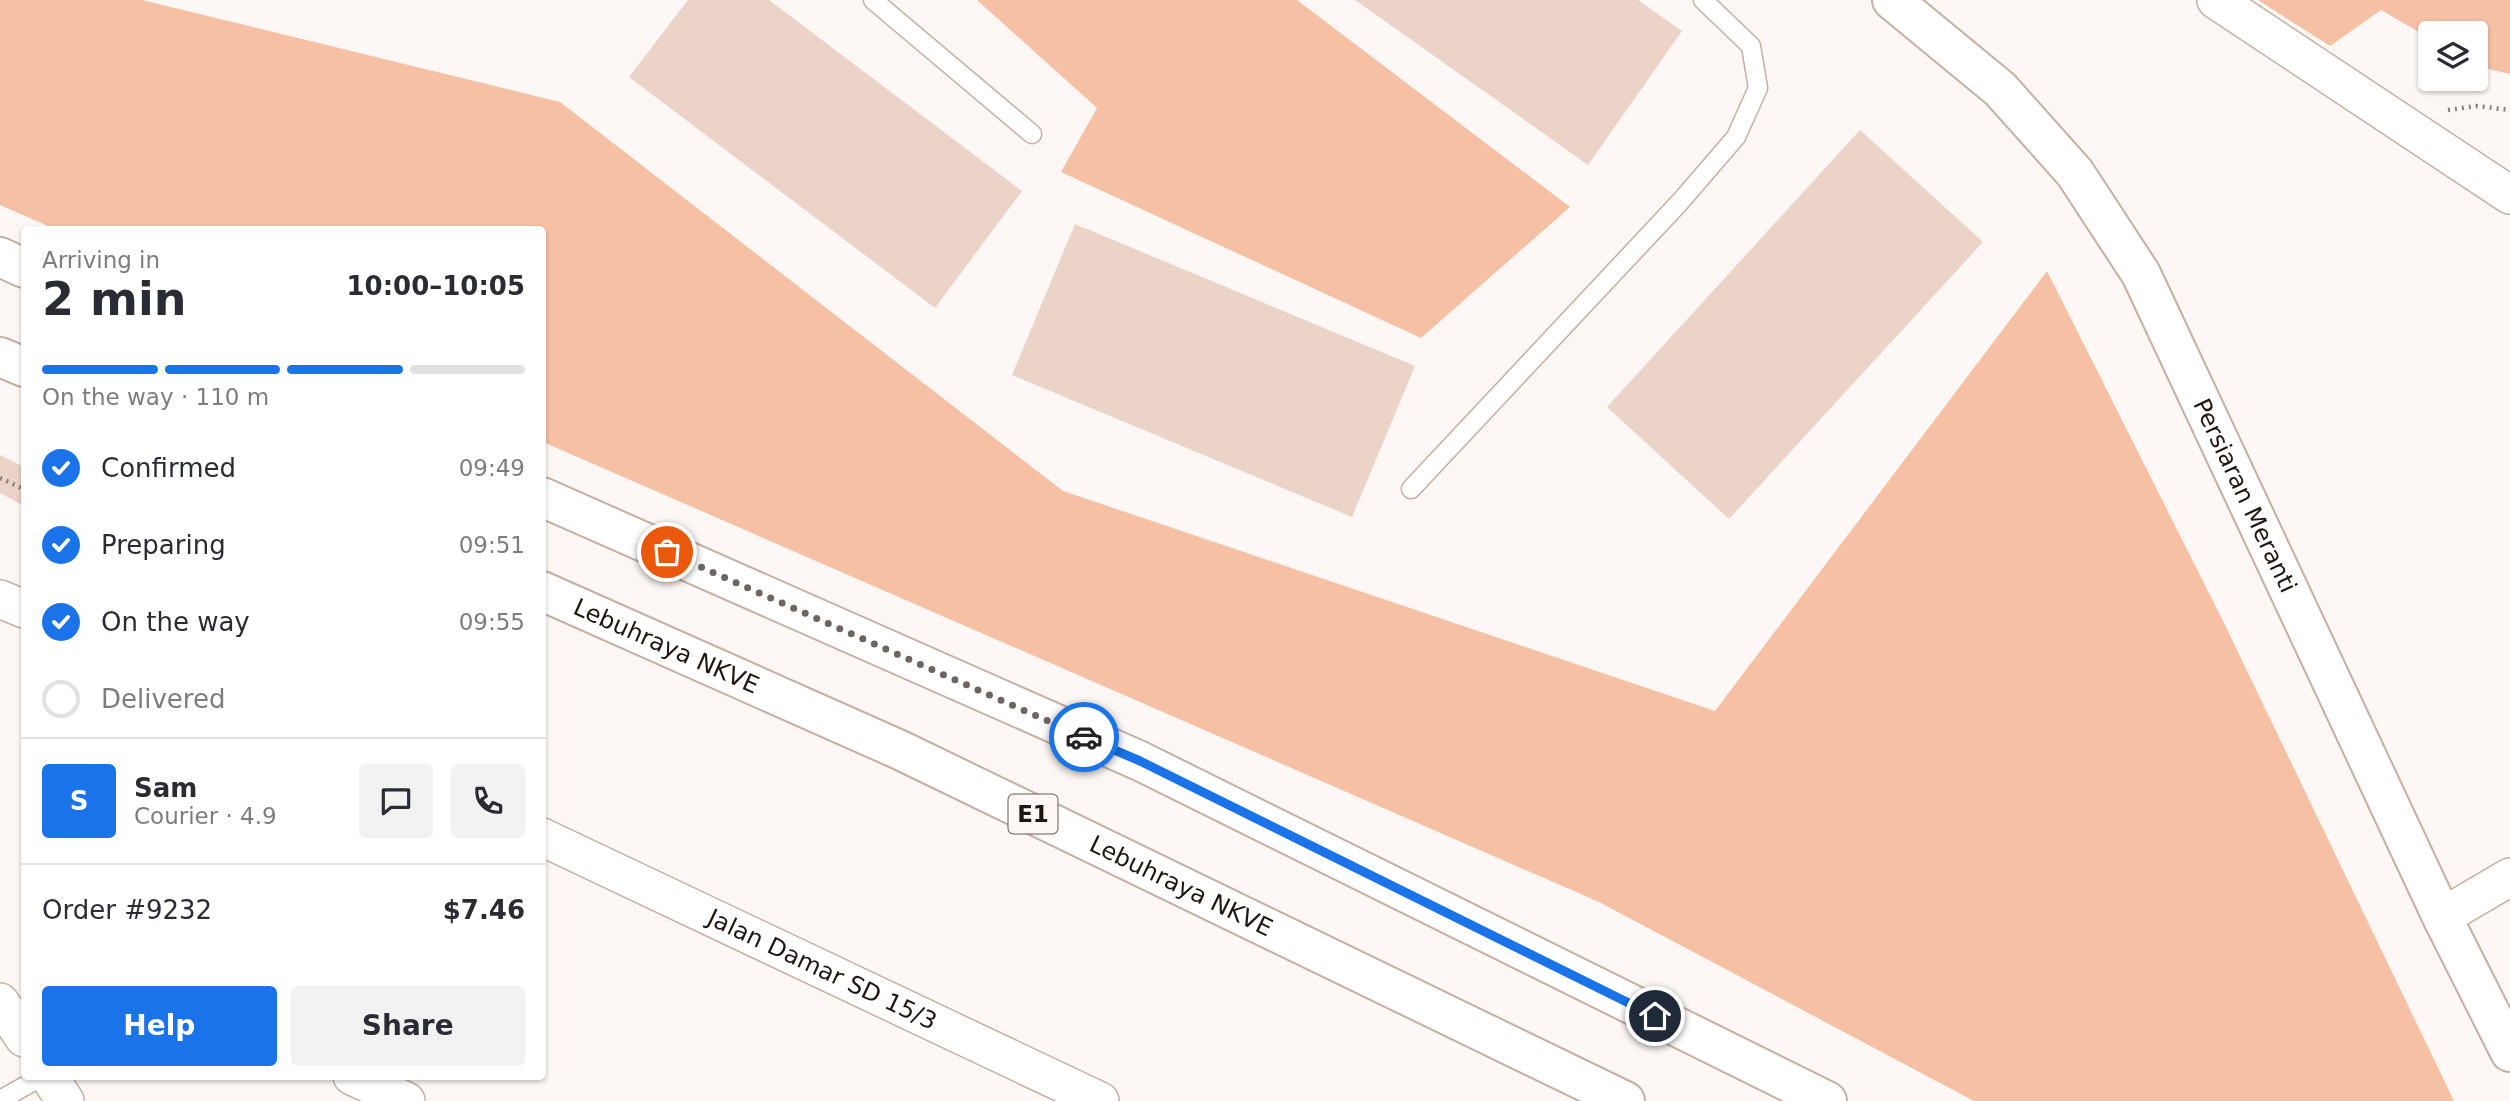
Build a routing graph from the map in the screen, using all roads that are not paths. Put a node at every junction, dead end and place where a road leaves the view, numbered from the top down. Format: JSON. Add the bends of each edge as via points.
{"nodes":[{"id":1,"x":873,"y":0,"type":"edge"},
{"id":2,"x":1703,"y":0,"type":"edge"},
{"id":3,"x":1892,"y":0,"type":"edge"},
{"id":4,"x":2216,"y":0,"type":"edge"},
{"id":5,"x":1032,"y":134,"type":"dead end"},
{"id":6,"x":2510,"y":195,"type":"edge"},
{"id":7,"x":0,"y":257,"type":"edge"},
{"id":8,"x":21,"y":267,"type":"edge"},
{"id":9,"x":0,"y":357,"type":"edge"},
{"id":10,"x":21,"y":366,"type":"edge"},
{"id":11,"x":1411,"y":489,"type":"dead end"},
{"id":12,"x":546,"y":499,"type":"edge"},
{"id":13,"x":546,"y":593,"type":"edge"},
{"id":14,"x":0,"y":599,"type":"edge"},
{"id":15,"x":21,"y":608,"type":"edge"},
{"id":16,"x":546,"y":839,"type":"edge"},
{"id":17,"x":2510,"y":877,"type":"edge"},
{"id":18,"x":2442,"y":917,"type":"junction"},
{"id":19,"x":2476,"y":988,"type":"junction"},
{"id":20,"x":2510,"y":1007,"type":"edge"},
{"id":21,"x":2510,"y":1052,"type":"edge"},
{"id":22,"x":36,"y":1080,"type":"edge"},
{"id":23,"x":52,"y":1080,"type":"edge"},
{"id":24,"x":361,"y":1080,"type":"edge"},
{"id":25,"x":0,"y":1100,"type":"edge"},
{"id":26,"x":65,"y":1101,"type":"edge"},
{"id":27,"x":407,"y":1101,"type":"edge"},
{"id":28,"x":1100,"y":1101,"type":"edge"},
{"id":29,"x":1625,"y":1101,"type":"edge"},
{"id":30,"x":1827,"y":1101,"type":"edge"}],
"edges":[{"from":1,"to":5,"type":"lane"},
{"from":2,"to":11,"type":"lane","via":[[1751,46],[1758,88],[1736,137],[1681,202]]},
{"from":3,"to":18,"type":"main road","name":"Persiaran Meranti","via":[[2000,89],[2075,173],[2141,274]]},
{"from":4,"to":6,"type":"street"},
{"from":7,"to":8,"type":"main road"},
{"from":9,"to":10,"type":"main road"},
{"from":12,"to":30,"type":"main road","via":[[1140,761]]},
{"from":13,"to":29,"type":"main road","name":"Lebuhraya NKVE","number":"E1","via":[[901,750]]},
{"from":14,"to":15,"type":"street"},
{"from":16,"to":28,"type":"street","name":"Jalan Damar SD 15/3"},
{"from":17,"to":18,"type":"street"},
{"from":18,"to":19,"type":"main road","name":"Persiaran Meranti"},
{"from":19,"to":20,"type":"lane"},
{"from":19,"to":21,"type":"main road","name":"Persiaran Meranti"},
{"from":22,"to":25,"type":"lane"},
{"from":23,"to":26,"type":"street"},
{"from":24,"to":27,"type":"street"}]}
